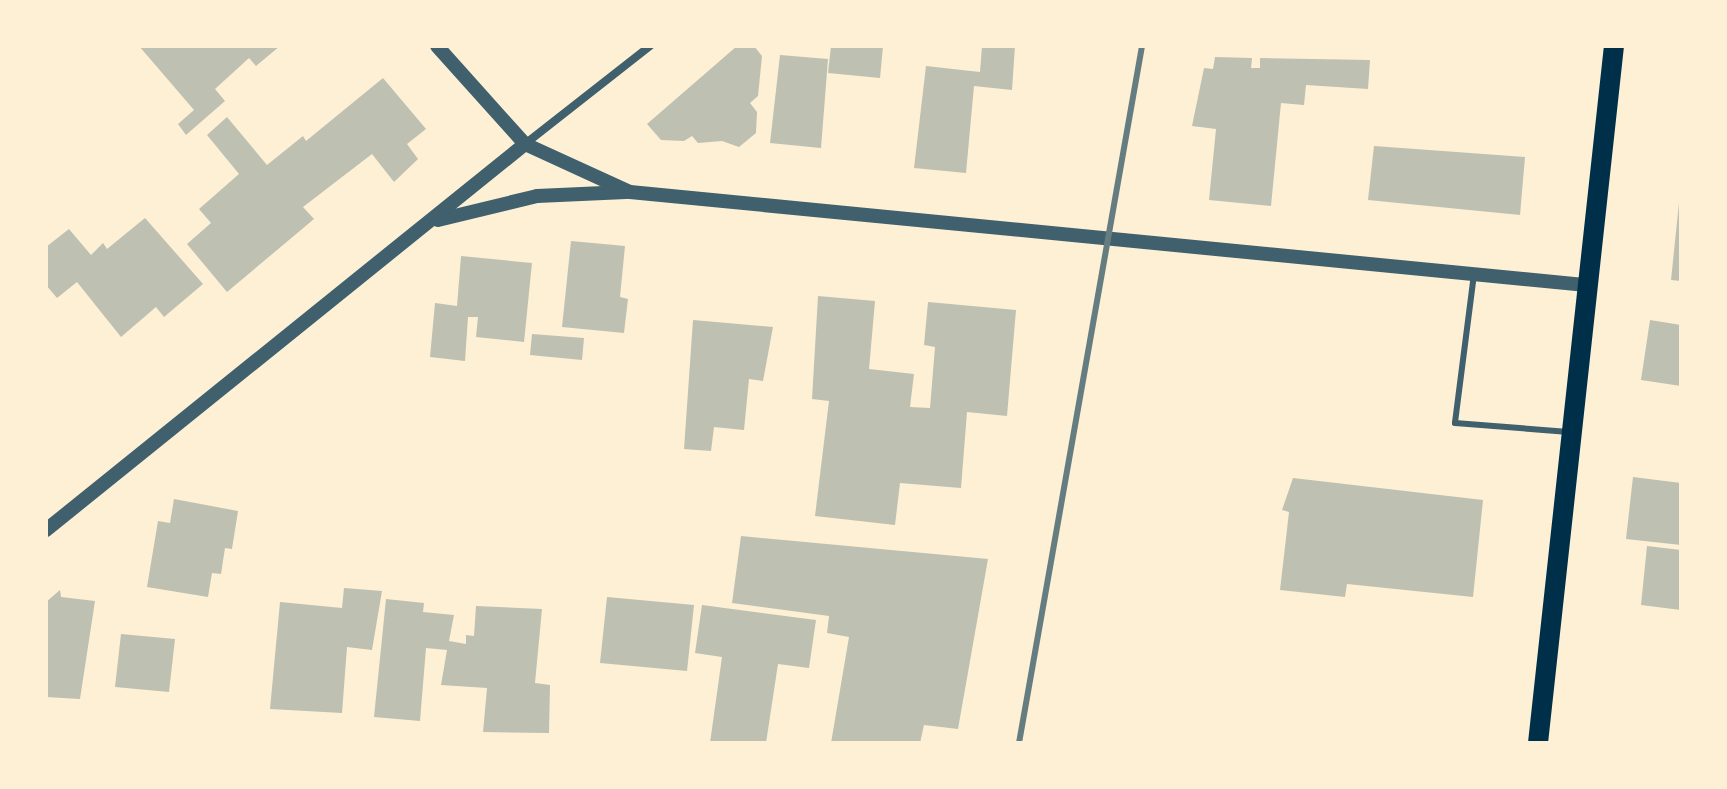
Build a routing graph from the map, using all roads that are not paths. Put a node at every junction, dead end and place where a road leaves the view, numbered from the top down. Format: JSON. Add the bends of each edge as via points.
{"nodes":[{"id":1,"x":437,"y":46,"type":"edge"},
{"id":2,"x":650,"y":46,"type":"edge"},
{"id":3,"x":1614,"y":46,"type":"edge"},
{"id":4,"x":525,"y":144,"type":"junction"},
{"id":5,"x":630,"y":192,"type":"junction"},
{"id":6,"x":423,"y":226,"type":"junction"},
{"id":7,"x":1474,"y":274,"type":"junction"},
{"id":8,"x":1586,"y":285,"type":"junction"},
{"id":9,"x":1571,"y":433,"type":"junction"},
{"id":10,"x":46,"y":530,"type":"edge"},
{"id":11,"x":1538,"y":743,"type":"edge"}],
"edges":[{"from":1,"to":4,"type":"street"},
{"from":2,"to":4,"type":"street"},
{"from":3,"to":8,"type":"main road"},
{"from":4,"to":5,"type":"street"},
{"from":4,"to":6,"type":"street"},
{"from":5,"to":6,"type":"street","via":[[494,203]]},
{"from":5,"to":7,"type":"street"},
{"from":6,"to":10,"type":"street"},
{"from":7,"to":8,"type":"street"},
{"from":7,"to":9,"type":"lane","via":[[1455,423]]},
{"from":8,"to":9,"type":"main road"},
{"from":9,"to":11,"type":"main road"}]}
